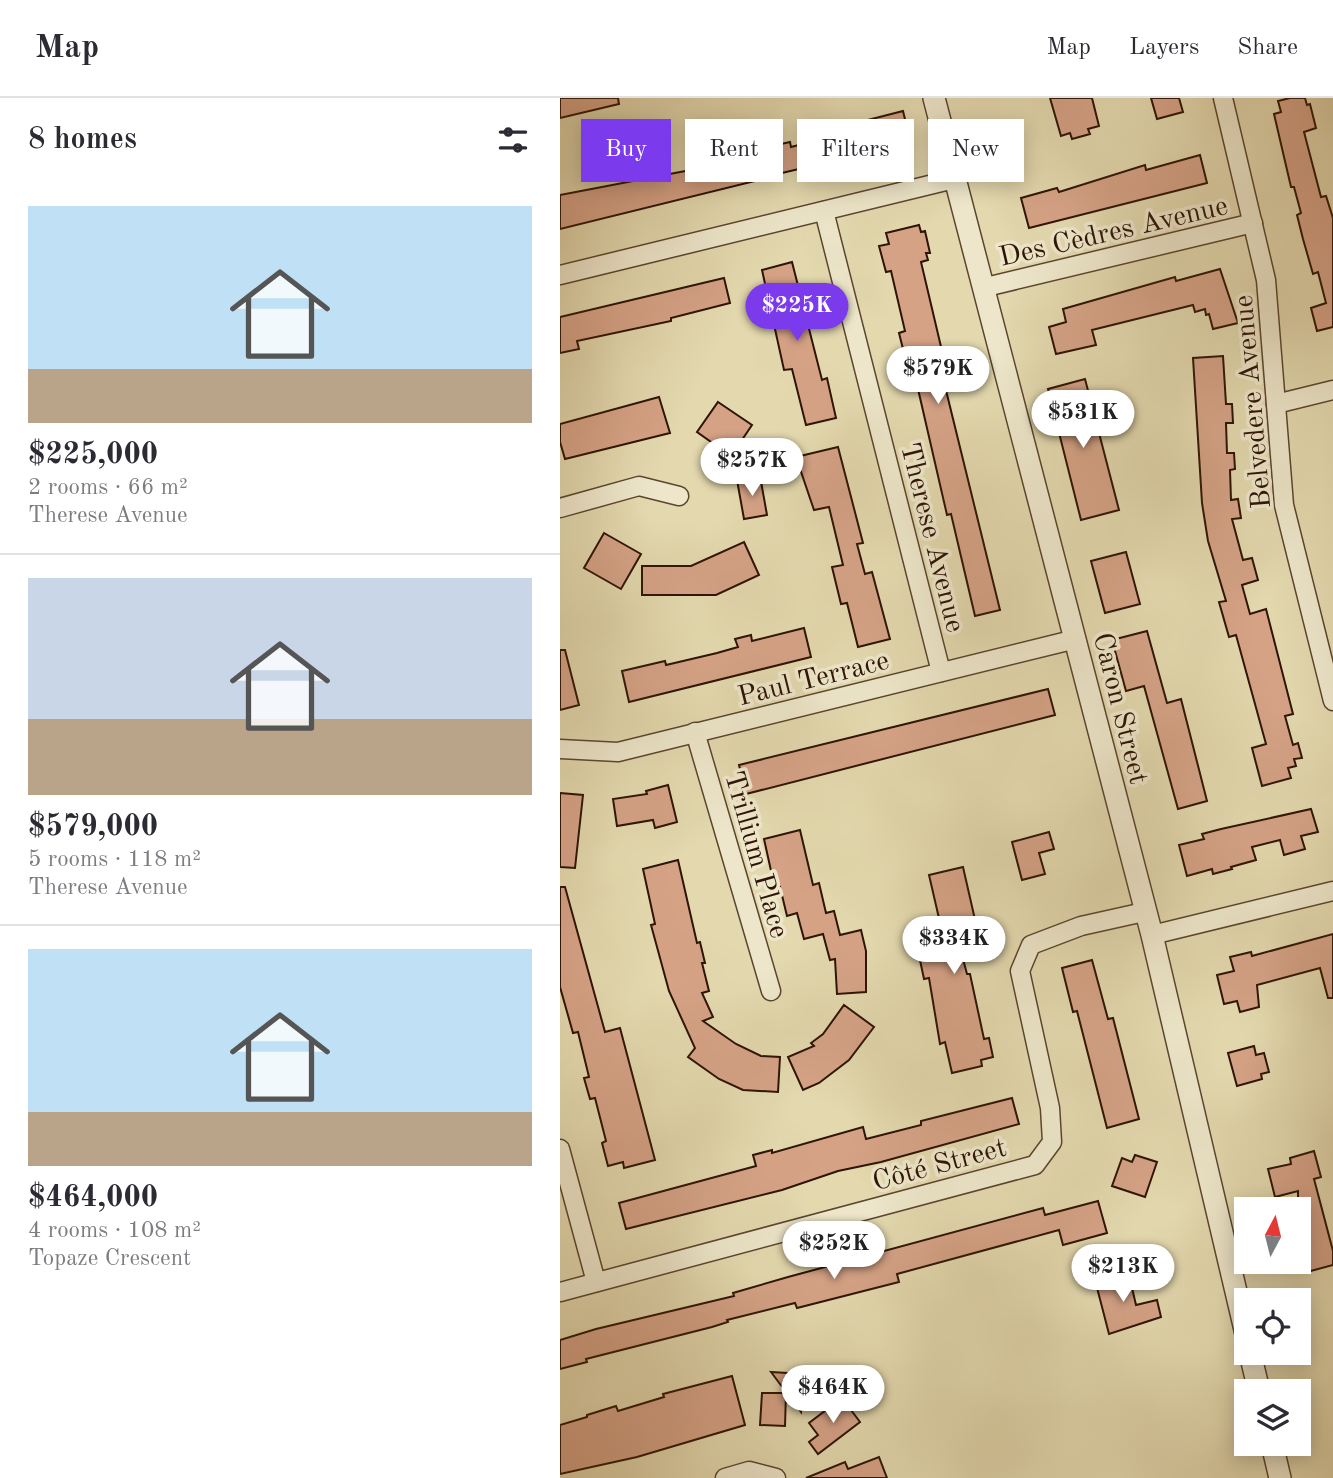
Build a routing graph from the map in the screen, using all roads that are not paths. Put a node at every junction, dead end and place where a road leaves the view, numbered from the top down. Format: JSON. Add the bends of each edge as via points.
{"nodes":[{"id":1,"x":934,"y":98,"type":"edge"},
{"id":2,"x":1223,"y":98,"type":"edge"},
{"id":3,"x":939,"y":119,"type":"edge"},
{"id":4,"x":942,"y":182,"type":"edge"},
{"id":5,"x":955,"y":182,"type":"edge"},
{"id":6,"x":824,"y":211,"type":"junction"},
{"id":7,"x":1253,"y":223,"type":"junction"},
{"id":8,"x":560,"y":275,"type":"edge"},
{"id":9,"x":986,"y":287,"type":"junction"},
{"id":10,"x":1333,"y":390,"type":"edge"},
{"id":11,"x":1276,"y":404,"type":"junction"},
{"id":12,"x":679,"y":496,"type":"dead end"},
{"id":13,"x":560,"y":508,"type":"edge"},
{"id":14,"x":1076,"y":639,"type":"junction"},
{"id":15,"x":941,"y":673,"type":"junction"},
{"id":16,"x":1333,"y":701,"type":"edge"},
{"id":17,"x":695,"y":732,"type":"junction"},
{"id":18,"x":560,"y":749,"type":"edge"},
{"id":19,"x":1333,"y":891,"type":"edge"},
{"id":20,"x":1144,"y":912,"type":"junction"},
{"id":21,"x":1152,"y":935,"type":"junction"},
{"id":22,"x":771,"y":991,"type":"dead end"},
{"id":23,"x":560,"y":1149,"type":"edge"},
{"id":24,"x":596,"y":1282,"type":"junction"},
{"id":25,"x":1235,"y":1288,"type":"edge"},
{"id":26,"x":560,"y":1293,"type":"edge"},
{"id":27,"x":1275,"y":1456,"type":"edge"},
{"id":28,"x":725,"y":1478,"type":"edge"},
{"id":29,"x":776,"y":1478,"type":"edge"},
{"id":30,"x":1280,"y":1478,"type":"edge"}],
"edges":[{"from":1,"to":3,"type":"street","name":"Caron Street"},
{"from":2,"to":7,"type":"street","name":"Belvedere Avenue"},
{"from":4,"to":6,"type":"street"},
{"from":5,"to":9,"type":"street","name":"Caron Street"},
{"from":6,"to":8,"type":"street"},
{"from":6,"to":15,"type":"street","name":"Therese Avenue"},
{"from":7,"to":9,"type":"street","name":"Des Cèdres Avenue"},
{"from":7,"to":11,"type":"street","name":"Belvedere Avenue","via":[[1266,280]]},
{"from":9,"to":14,"type":"street","name":"Caron Street"},
{"from":10,"to":11,"type":"street"},
{"from":11,"to":16,"type":"street","name":"Belvedere Avenue","via":[[1284,505]]},
{"from":12,"to":13,"type":"street","via":[[639,486]]},
{"from":14,"to":15,"type":"street","name":"Paul Terrace"},
{"from":14,"to":20,"type":"street","name":"Caron Street"},
{"from":15,"to":17,"type":"street","name":"Paul Terrace"},
{"from":17,"to":18,"type":"street","name":"Paul Terrace","via":[[618,752]]},
{"from":17,"to":22,"type":"street","name":"Trillium Place"},
{"from":19,"to":21,"type":"street"},
{"from":20,"to":21,"type":"street","name":"Caron Street"},
{"from":20,"to":24,"type":"street","name":"Côté Street","via":[[1081,926],[1031,945],[1020,971],[1051,1108],[1052,1142],[1035,1165]]},
{"from":21,"to":25,"type":"street","name":"Caron Street"},
{"from":23,"to":24,"type":"street"},
{"from":24,"to":26,"type":"street","name":"Côté Street"},
{"from":27,"to":30,"type":"street"},
{"from":28,"to":29,"type":"street","via":[[749,1471]]}]}
